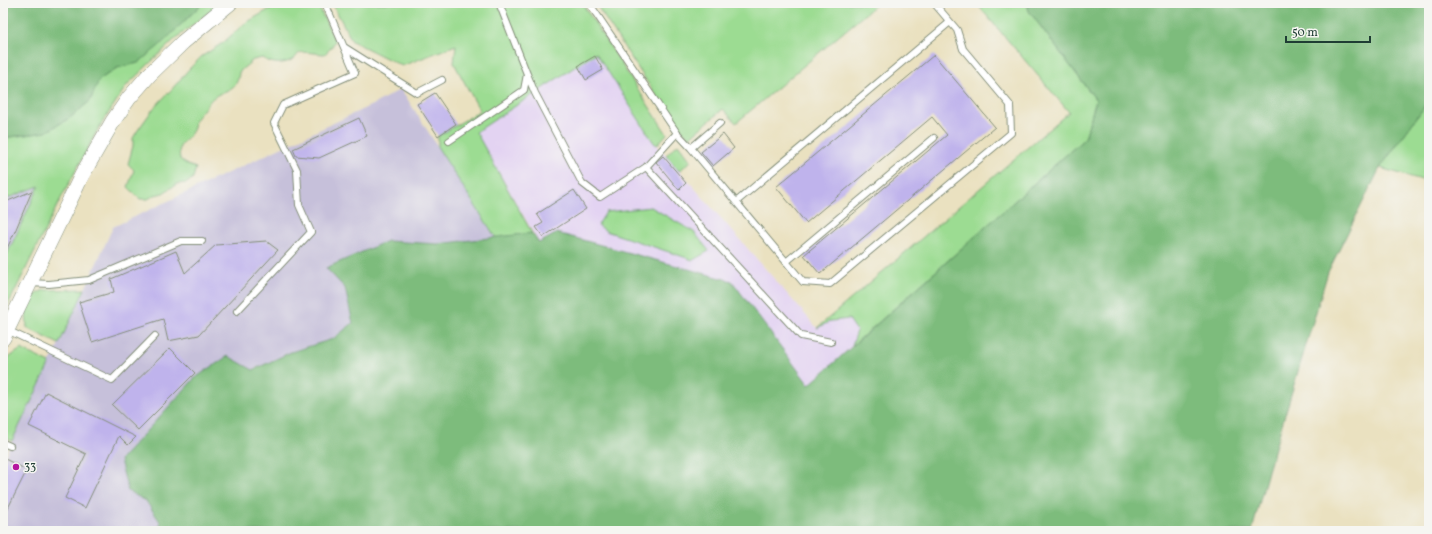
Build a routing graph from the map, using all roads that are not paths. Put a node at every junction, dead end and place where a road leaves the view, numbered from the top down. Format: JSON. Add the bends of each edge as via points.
{"nodes":[{"id":1,"x":230,"y":3,"type":"edge"},
{"id":2,"x":325,"y":3,"type":"edge"},
{"id":3,"x":499,"y":3,"type":"edge"},
{"id":4,"x":589,"y":3,"type":"edge"},
{"id":5,"x":934,"y":3,"type":"edge"},
{"id":6,"x":950,"y":22,"type":"junction"},
{"id":7,"x":344,"y":47,"type":"junction"},
{"id":8,"x":527,"y":74,"type":"junction"},
{"id":9,"x":442,"y":80,"type":"dead end"},
{"id":10,"x":720,"y":123,"type":"dead end"},
{"id":11,"x":678,"y":133,"type":"junction"},
{"id":12,"x":934,"y":138,"type":"dead end"},
{"id":13,"x":449,"y":141,"type":"dead end"},
{"id":14,"x":691,"y":148,"type":"junction"},
{"id":15,"x":646,"y":167,"type":"junction"},
{"id":16,"x":736,"y":202,"type":"junction"},
{"id":17,"x":202,"y":241,"type":"dead end"},
{"id":18,"x":786,"y":262,"type":"junction"},
{"id":19,"x":30,"y":283,"type":"junction"},
{"id":20,"x":237,"y":311,"type":"dead end"},
{"id":21,"x":5,"y":334,"type":"edge"},
{"id":22,"x":155,"y":336,"type":"dead end"},
{"id":23,"x":831,"y":342,"type":"dead end"},
{"id":24,"x":3,"y":443,"type":"edge"},
{"id":25,"x":10,"y":446,"type":"dead end"}],
"edges":[{"from":1,"to":19,"type":"street","via":[[183,42],[129,98],[112,121],[82,175]]},
{"from":2,"to":7,"type":"lane"},
{"from":3,"to":8,"type":"lane"},
{"from":4,"to":11,"type":"lane"},
{"from":5,"to":6,"type":"lane"},
{"from":6,"to":16,"type":"lane"},
{"from":6,"to":18,"type":"lane","via":[[957,30],[963,49],[1010,105],[1011,133],[830,284],[802,282]]},
{"from":7,"to":9,"type":"lane","via":[[417,93]]},
{"from":7,"to":20,"type":"lane","via":[[356,73],[283,105],[274,123],[297,170],[300,205],[311,232]]},
{"from":8,"to":13,"type":"lane","via":[[524,90]]},
{"from":8,"to":15,"type":"lane","via":[[582,183],[600,197]]},
{"from":10,"to":14,"type":"lane"},
{"from":11,"to":14,"type":"lane"},
{"from":11,"to":15,"type":"lane"},
{"from":12,"to":18,"type":"lane"},
{"from":14,"to":16,"type":"lane"},
{"from":15,"to":23,"type":"lane","via":[[801,336]]},
{"from":16,"to":18,"type":"lane"},
{"from":17,"to":19,"type":"lane","via":[[181,241],[89,280]]},
{"from":19,"to":21,"type":"street"},
{"from":21,"to":22,"type":"lane","via":[[112,380]]},
{"from":24,"to":25,"type":"lane"}]}
